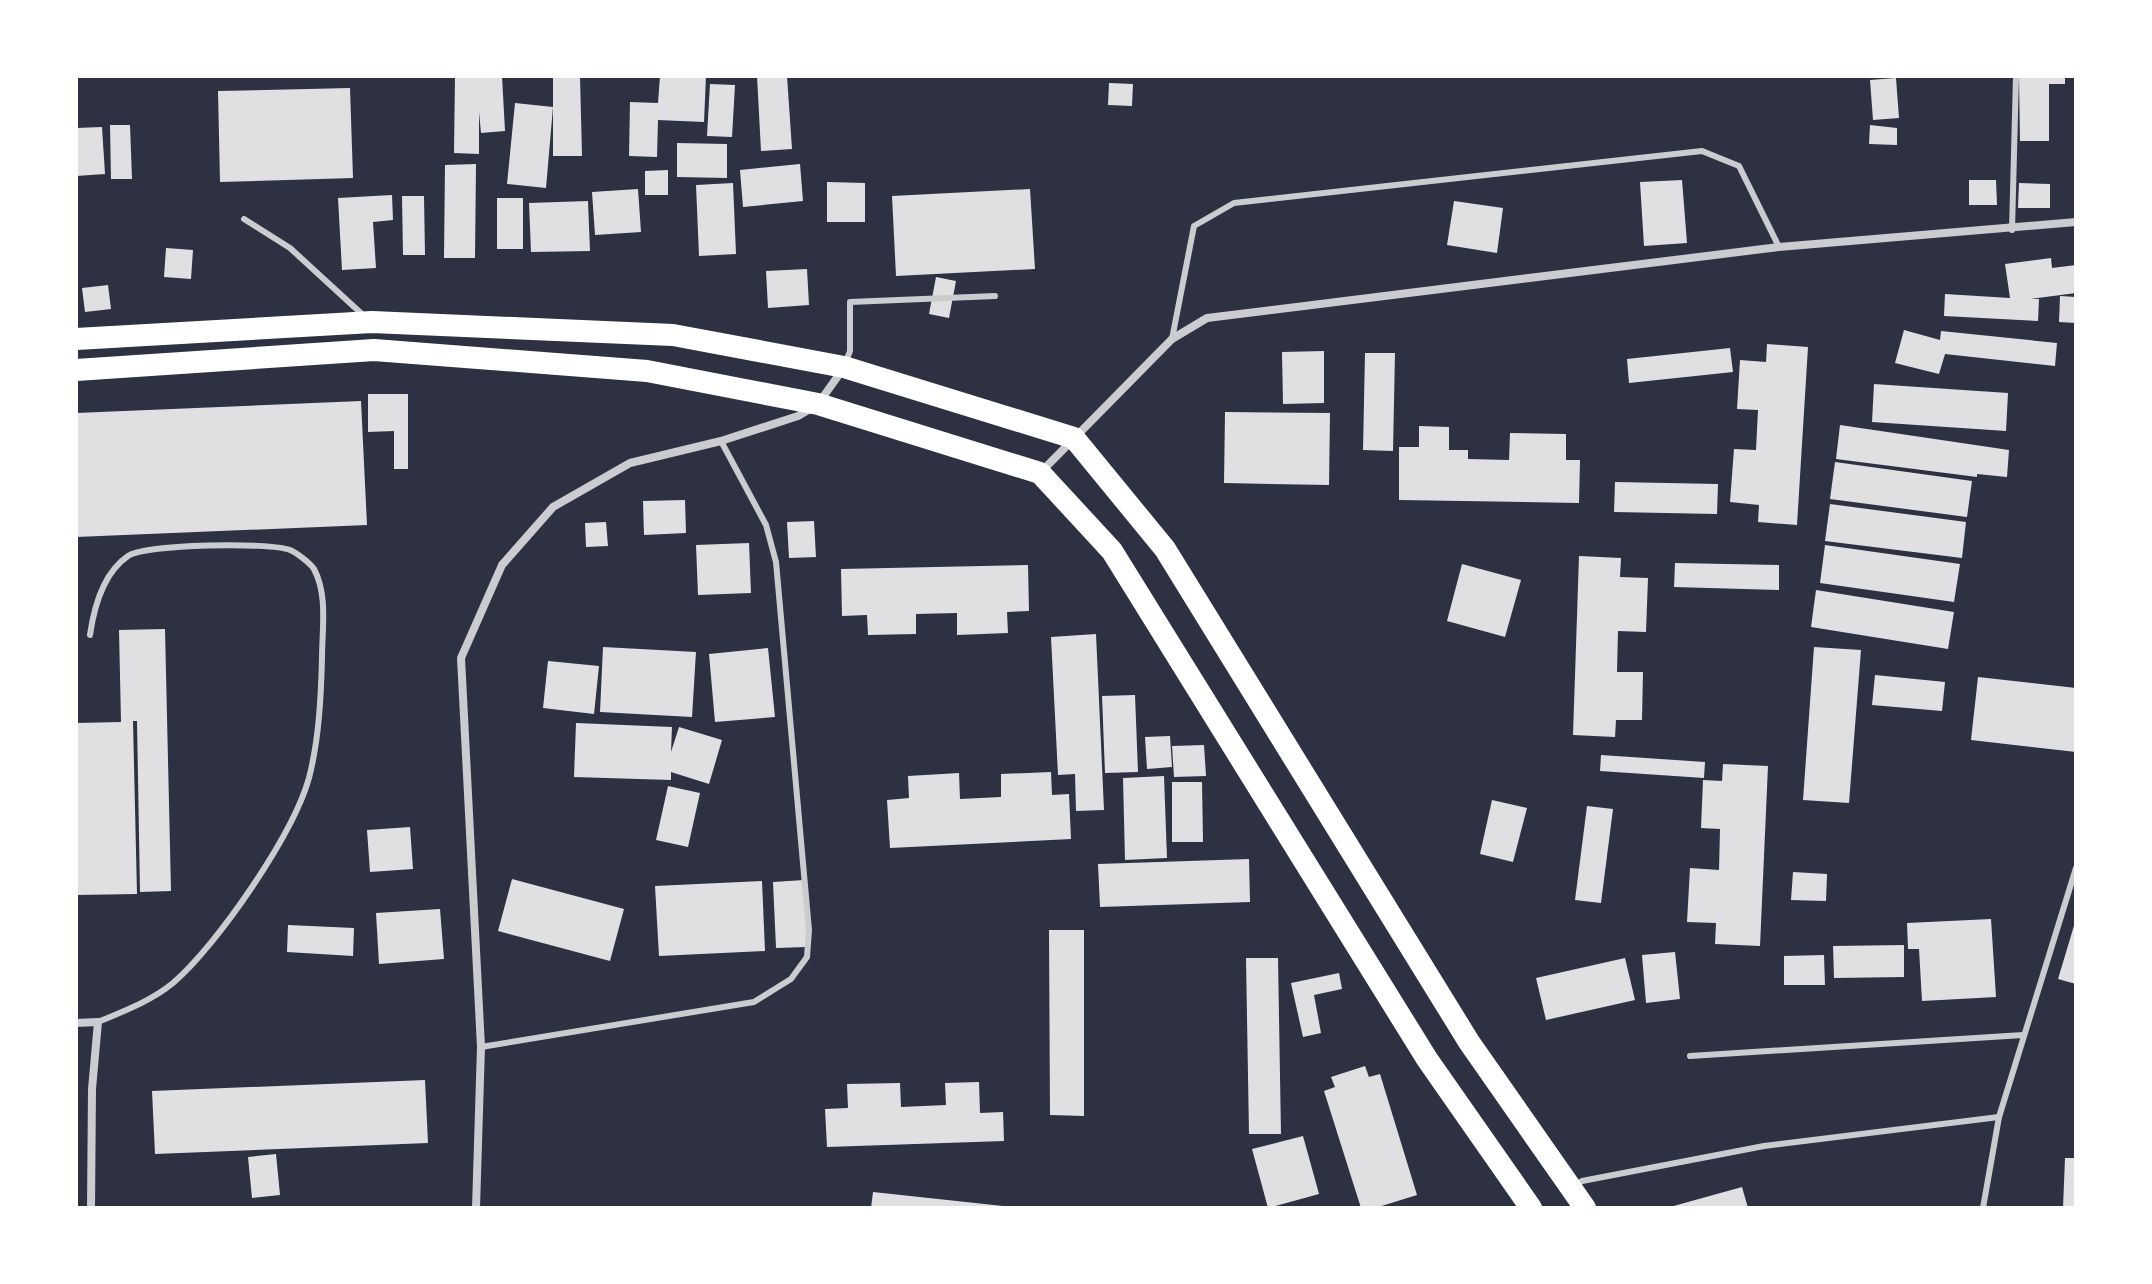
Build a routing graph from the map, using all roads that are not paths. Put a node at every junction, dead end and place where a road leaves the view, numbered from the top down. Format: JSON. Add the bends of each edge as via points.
{"nodes":[{"id":1,"x":2016,"y":76,"type":"edge"},
{"id":2,"x":244,"y":219,"type":"dead end"},
{"id":3,"x":2076,"y":222,"type":"edge"},
{"id":4,"x":2012,"y":230,"type":"junction"},
{"id":5,"x":1779,"y":247,"type":"junction"},
{"id":6,"x":995,"y":296,"type":"dead end"},
{"id":7,"x":372,"y":322,"type":"junction"},
{"id":8,"x":76,"y":339,"type":"edge"},
{"id":9,"x":1172,"y":339,"type":"junction"},
{"id":10,"x":844,"y":367,"type":"junction"},
{"id":11,"x":76,"y":370,"type":"edge"},
{"id":12,"x":818,"y":404,"type":"junction"},
{"id":13,"x":1074,"y":438,"type":"junction"},
{"id":14,"x":721,"y":441,"type":"junction"},
{"id":15,"x":1040,"y":473,"type":"junction"},
{"id":16,"x":90,"y":635,"type":"dead end"},
{"id":17,"x":2076,"y":868,"type":"edge"},
{"id":18,"x":98,"y":1022,"type":"junction"},
{"id":19,"x":76,"y":1023,"type":"edge"},
{"id":20,"x":2023,"y":1035,"type":"junction"},
{"id":21,"x":481,"y":1047,"type":"junction"},
{"id":22,"x":1690,"y":1056,"type":"dead end"},
{"id":23,"x":1999,"y":1117,"type":"junction"},
{"id":24,"x":1573,"y":1187,"type":"junction"},
{"id":25,"x":91,"y":1208,"type":"edge"},
{"id":26,"x":476,"y":1208,"type":"edge"},
{"id":27,"x":1531,"y":1208,"type":"edge"},
{"id":28,"x":1585,"y":1208,"type":"edge"},
{"id":29,"x":1983,"y":1208,"type":"edge"}],
"edges":[{"from":1,"to":4,"type":"lane"},
{"from":2,"to":7,"type":"lane","via":[[290,248]]},
{"from":3,"to":4,"type":"street"},
{"from":4,"to":5,"type":"street"},
{"from":5,"to":9,"type":"street","via":[[1207,318]]},
{"from":5,"to":9,"type":"lane","via":[[1739,166],[1702,151],[1234,203],[1194,226]]},
{"from":6,"to":10,"type":"lane","via":[[850,302],[850,351]]},
{"from":7,"to":8,"type":"highway"},
{"from":7,"to":10,"type":"highway","via":[[673,335]]},
{"from":9,"to":13,"type":"street"},
{"from":10,"to":12,"type":"street"},
{"from":10,"to":13,"type":"highway"},
{"from":11,"to":12,"type":"highway","via":[[374,350],[647,371]]},
{"from":12,"to":14,"type":"street","via":[[798,416]]},
{"from":12,"to":15,"type":"highway"},
{"from":13,"to":15,"type":"street"},
{"from":13,"to":24,"type":"highway","via":[[1165,549],[1469,1042]]},
{"from":14,"to":21,"type":"street","via":[[630,463],[553,507],[502,565],[461,658]]},
{"from":14,"to":21,"type":"lane","via":[[766,525],[776,562],[804,856],[807,957],[791,979],[754,1002]]},
{"from":15,"to":27,"type":"highway","via":[[1112,551],[1427,1059]]},
{"from":16,"to":18,"type":"lane","via":[[107,579],[129,555],[162,547],[290,550],[313,566],[323,595],[320,706],[309,778],[291,822],[190,965],[172,983]]},
{"from":17,"to":20,"type":"lane"},
{"from":18,"to":19,"type":"street"},
{"from":18,"to":25,"type":"street"},
{"from":20,"to":22,"type":"lane"},
{"from":20,"to":23,"type":"lane"},
{"from":21,"to":26,"type":"street"},
{"from":23,"to":24,"type":"lane","via":[[1764,1146]]},
{"from":23,"to":29,"type":"lane"},
{"from":24,"to":28,"type":"highway"}]}
